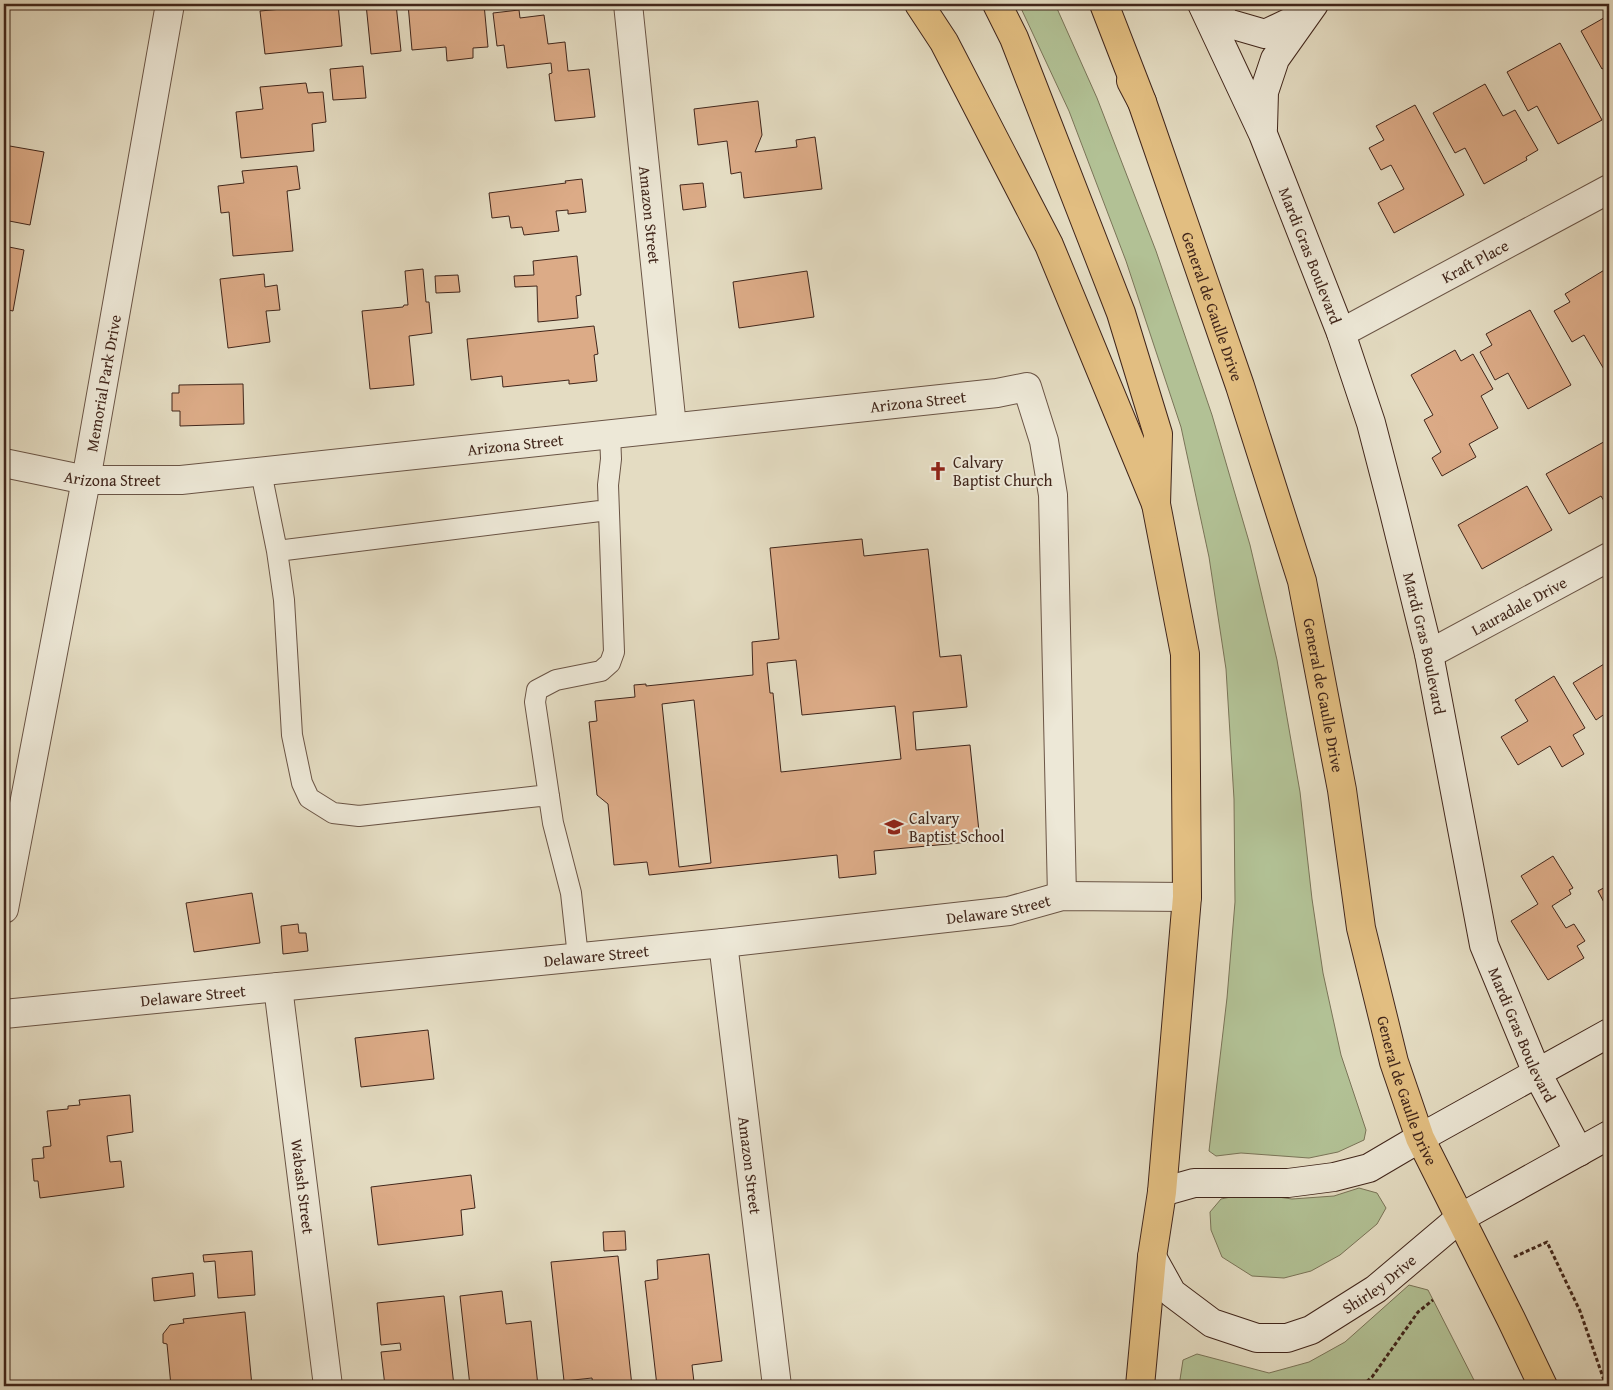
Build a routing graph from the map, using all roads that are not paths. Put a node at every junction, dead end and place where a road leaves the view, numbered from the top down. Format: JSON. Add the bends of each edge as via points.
{"nodes":[{"id":1,"x":170,"y":4,"type":"edge"},
{"id":2,"x":628,"y":4,"type":"edge"},
{"id":3,"x":919,"y":4,"type":"edge"},
{"id":4,"x":997,"y":4,"type":"edge"},
{"id":5,"x":1093,"y":4,"type":"edge"},
{"id":6,"x":1104,"y":4,"type":"edge"},
{"id":7,"x":1202,"y":4,"type":"edge"},
{"id":8,"x":1212,"y":4,"type":"edge"},
{"id":9,"x":1309,"y":9,"type":"edge"},
{"id":10,"x":1142,"y":102,"type":"junction"},
{"id":11,"x":1263,"y":134,"type":"junction"},
{"id":12,"x":1609,"y":189,"type":"edge"},
{"id":13,"x":1341,"y":333,"type":"junction"},
{"id":14,"x":672,"y":427,"type":"junction"},
{"id":15,"x":610,"y":434,"type":"junction"},
{"id":16,"x":4,"y":463,"type":"edge"},
{"id":17,"x":261,"y":472,"type":"junction"},
{"id":18,"x":86,"y":480,"type":"junction"},
{"id":19,"x":1156,"y":504,"type":"junction"},
{"id":20,"x":608,"y":510,"type":"junction"},
{"id":21,"x":277,"y":552,"type":"junction"},
{"id":22,"x":1609,"y":557,"type":"edge"},
{"id":23,"x":1429,"y":654,"type":"junction"},
{"id":24,"x":549,"y":795,"type":"junction"},
{"id":25,"x":1062,"y":896,"type":"junction"},
{"id":26,"x":1188,"y":897,"type":"junction"},
{"id":27,"x":4,"y":910,"type":"edge"},
{"id":28,"x":723,"y":943,"type":"junction"},
{"id":29,"x":578,"y":957,"type":"junction"},
{"id":30,"x":278,"y":987,"type":"junction"},
{"id":31,"x":4,"y":1014,"type":"edge"},
{"id":32,"x":1609,"y":1033,"type":"edge"},
{"id":33,"x":1537,"y":1073,"type":"junction"},
{"id":34,"x":1609,"y":1134,"type":"edge"},
{"id":35,"x":1420,"y":1138,"type":"junction"},
{"id":36,"x":1579,"y":1152,"type":"junction"},
{"id":37,"x":1162,"y":1192,"type":"junction"},
{"id":38,"x":1460,"y":1218,"type":"junction"},
{"id":39,"x":1152,"y":1257,"type":"junction"},
{"id":40,"x":328,"y":1386,"type":"edge"},
{"id":41,"x":777,"y":1386,"type":"edge"},
{"id":42,"x":1140,"y":1386,"type":"edge"},
{"id":43,"x":1543,"y":1386,"type":"edge"}],
"edges":[{"from":1,"to":18,"type":"street","name":"Memorial Park Drive"},
{"from":2,"to":14,"type":"street","name":"Amazon Street"},
{"from":3,"to":19,"type":"main road","via":[[944,42],[1049,245]]},
{"from":4,"to":19,"type":"main road","via":[[1014,38],[1121,313],[1158,434]]},
{"from":5,"to":10,"type":"main road","name":"General de Gaulle Drive"},
{"from":6,"to":10,"type":"main road"},
{"from":7,"to":11,"type":"street","name":"Mardi Gras Boulevard"},
{"from":8,"to":9,"type":"street","via":[[1227,22],[1265,34]]},
{"from":9,"to":11,"type":"street","name":"Mardi Gras Boulevard","via":[[1275,59],[1264,92]]},
{"from":10,"to":35,"type":"main road","name":"General de Gaulle Drive","via":[[1240,386],[1302,581],[1340,781],[1361,928],[1394,1062]]},
{"from":11,"to":13,"type":"street","name":"Mardi Gras Boulevard"},
{"from":12,"to":13,"type":"street","name":"Kraft Place"},
{"from":13,"to":23,"type":"street","name":"Mardi Gras Boulevard","via":[[1371,423]]},
{"from":14,"to":15,"type":"street","name":"Arizona Street"},
{"from":14,"to":25,"type":"street","name":"Arizona Street","via":[[997,393],[1027,387],[1044,441],[1053,495]]},
{"from":15,"to":17,"type":"street","name":"Arizona Street"},
{"from":15,"to":20,"type":"lane"},
{"from":16,"to":18,"type":"street","name":"Arizona Street"},
{"from":17,"to":18,"type":"street","name":"Arizona Street","via":[[181,480]]},
{"from":17,"to":21,"type":"lane"},
{"from":18,"to":27,"type":"street","name":"Memorial Park Drive"},
{"from":19,"to":26,"type":"main road","via":[[1185,654]]},
{"from":20,"to":21,"type":"lane"},
{"from":20,"to":24,"type":"lane","via":[[614,652],[610,663],[601,670],[556,680],[537,690],[535,702]]},
{"from":21,"to":24,"type":"lane","via":[[284,600],[292,735],[302,783],[309,798],[333,813],[359,816]]},
{"from":22,"to":23,"type":"street","name":"Lauradale Drive"},
{"from":23,"to":33,"type":"street","name":"Mardi Gras Boulevard","via":[[1484,945]]},
{"from":24,"to":29,"type":"lane","via":[[571,893]]},
{"from":25,"to":26,"type":"street","name":"Delaware Street"},
{"from":25,"to":28,"type":"street","name":"Delaware Street","via":[[1009,911]]},
{"from":26,"to":37,"type":"main road"},
{"from":28,"to":29,"type":"street","name":"Delaware Street"},
{"from":28,"to":41,"type":"street","name":"Amazon Street"},
{"from":29,"to":30,"type":"street","name":"Delaware Street"},
{"from":30,"to":31,"type":"street","name":"Delaware Street"},
{"from":30,"to":40,"type":"street","name":"Wabash Street"},
{"from":32,"to":33,"type":"street"},
{"from":33,"to":35,"type":"street"},
{"from":33,"to":36,"type":"street","name":"Mardi Gras Boulevard"},
{"from":34,"to":36,"type":"street","name":"Shirley Drive"},
{"from":35,"to":37,"type":"street","via":[[1370,1168],[1334,1177],[1288,1183],[1194,1183]]},
{"from":35,"to":38,"type":"main road","name":"General de Gaulle Drive"},
{"from":36,"to":38,"type":"street","name":"Shirley Drive"},
{"from":37,"to":39,"type":"main road"},
{"from":38,"to":39,"type":"street","name":"Shirley Drive","via":[[1376,1289],[1311,1330],[1287,1338],[1256,1338],[1212,1323],[1172,1293]]},
{"from":38,"to":43,"type":"main road","name":"General de Gaulle Drive"},
{"from":39,"to":42,"type":"main road"}]}
